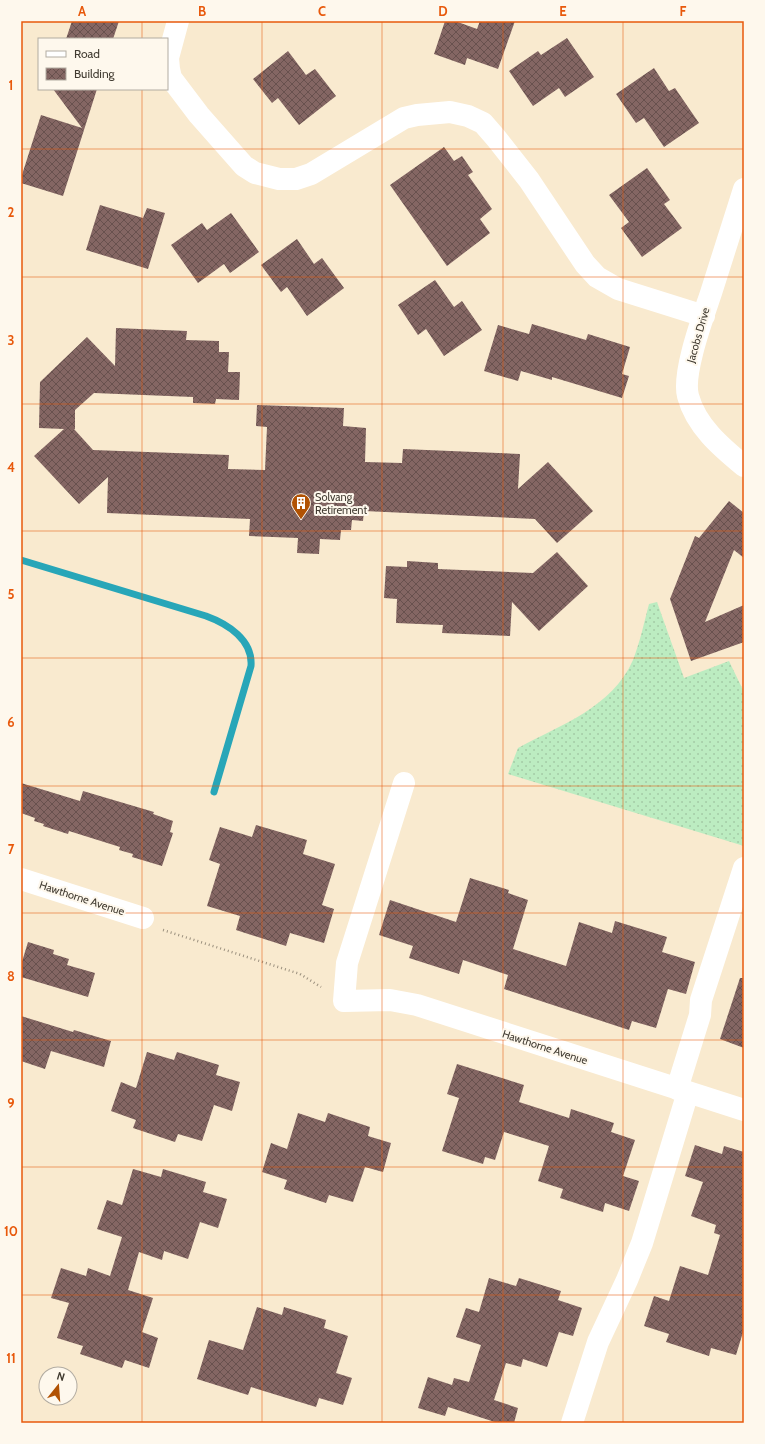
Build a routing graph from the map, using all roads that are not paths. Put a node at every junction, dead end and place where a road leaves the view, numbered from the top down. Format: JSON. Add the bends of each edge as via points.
{"nodes":[{"id":1,"x":178,"y":21,"type":"edge"},
{"id":2,"x":744,"y":189,"type":"edge"},
{"id":3,"x":737,"y":237,"type":"edge"},
{"id":4,"x":704,"y":316,"type":"junction"},
{"id":5,"x":744,"y":466,"type":"edge"},
{"id":6,"x":404,"y":783,"type":"dead end"},
{"id":7,"x":744,"y":868,"type":"edge"},
{"id":8,"x":21,"y":879,"type":"edge"},
{"id":9,"x":143,"y":918,"type":"road end"},
{"id":10,"x":682,"y":1090,"type":"junction"},
{"id":11,"x":744,"y":1110,"type":"edge"},
{"id":12,"x":572,"y":1423,"type":"edge"}],
"edges":[{"from":1,"to":4,"type":"street","via":[[168,58],[171,78],[199,115],[244,166],[255,173],[279,179],[296,179],[320,170],[404,118],[443,112],[468,116],[483,124],[496,138],[529,180],[585,264],[597,277],[618,289]]},
{"from":2,"to":3,"type":"street","name":"Jacobs Drive"},
{"from":3,"to":4,"type":"street","name":"Jacobs Drive"},
{"from":4,"to":5,"type":"street","name":"Jacobs Drive","via":[[687,376],[688,395],[694,412],[703,426]]},
{"from":6,"to":10,"type":"street","name":"Hawthorne Avenue","via":[[347,963],[344,1001],[390,1000],[417,1006]]},
{"from":7,"to":10,"type":"street","via":[[701,1000],[700,1015]]},
{"from":8,"to":9,"type":"street","name":"Hawthorne Avenue"},
{"from":10,"to":11,"type":"street","name":"Hawthorne Avenue"},
{"from":10,"to":12,"type":"street","via":[[642,1243],[598,1342]]}]}
